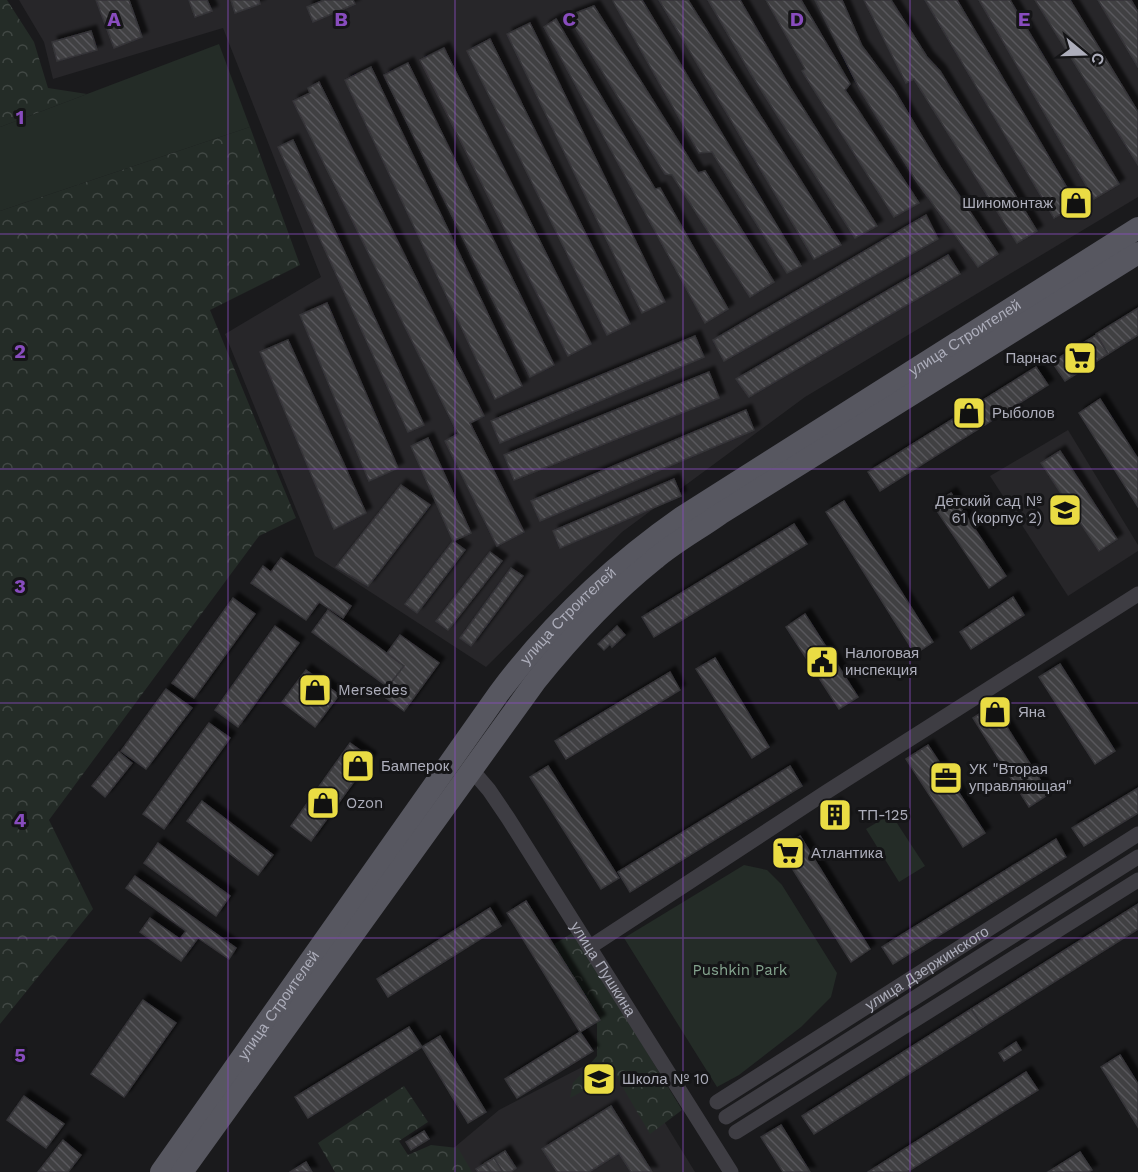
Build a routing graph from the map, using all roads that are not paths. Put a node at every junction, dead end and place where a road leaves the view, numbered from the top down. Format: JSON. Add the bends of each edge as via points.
{"nodes":[{"id":1,"x":1138,"y":228,"type":"edge"},
{"id":2,"x":1138,"y":253,"type":"edge"},
{"id":3,"x":1014,"y":317,"type":"junction"},
{"id":4,"x":1138,"y":594,"type":"edge"},
{"id":5,"x":463,"y":761,"type":"junction"},
{"id":6,"x":1138,"y":834,"type":"edge"},
{"id":7,"x":1138,"y":857,"type":"edge"},
{"id":8,"x":1138,"y":880,"type":"edge"},
{"id":9,"x":590,"y":947,"type":"junction"},
{"id":10,"x":717,"y":1102,"type":"dead end"},
{"id":11,"x":726,"y":1117,"type":"dead end"},
{"id":12,"x":736,"y":1132,"type":"dead end"},
{"id":13,"x":161,"y":1172,"type":"edge"},
{"id":14,"x":182,"y":1172,"type":"edge"},
{"id":15,"x":730,"y":1172,"type":"edge"}],
"edges":[{"from":1,"to":3,"type":"main road","name":"улица Строителей"},
{"from":2,"to":3,"type":"main road","name":"улица Строителей"},
{"from":3,"to":5,"type":"main road","name":"улица Строителей","via":[[657,557],[561,650]]},
{"from":4,"to":9,"type":"street"},
{"from":5,"to":9,"type":"street","name":"улица Пушкина","via":[[489,790]]},
{"from":5,"to":13,"type":"main road","name":"улица Строителей"},
{"from":5,"to":14,"type":"main road","name":"улица Строителей"},
{"from":6,"to":10,"type":"street","name":"улица Дзержинского"},
{"from":7,"to":11,"type":"street","name":"улица Дзержинского"},
{"from":8,"to":12,"type":"street"},
{"from":9,"to":15,"type":"street","name":"улица Пушкина"}]}
